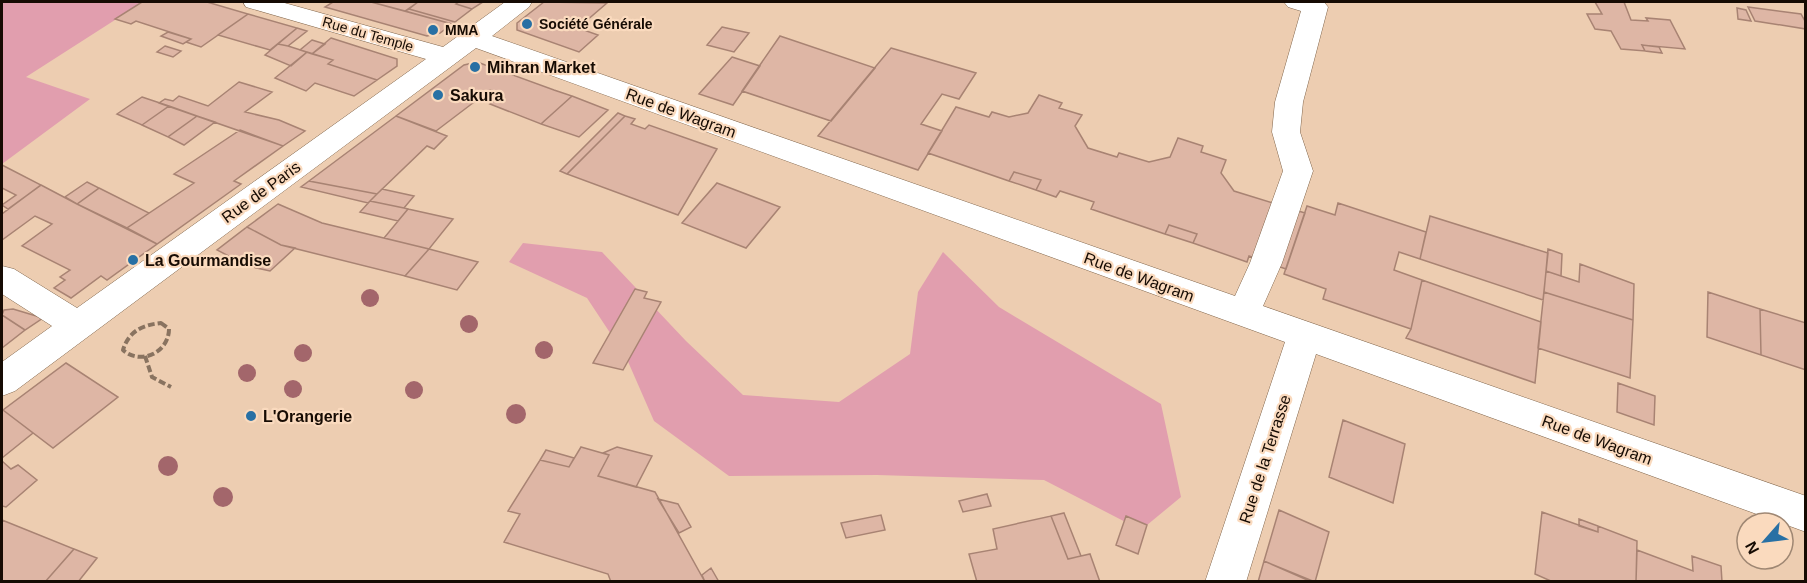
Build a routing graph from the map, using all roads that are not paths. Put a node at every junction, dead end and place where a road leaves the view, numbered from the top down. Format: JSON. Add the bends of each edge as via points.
{"nodes":[{"id":1,"x":255,"y":2,"type":"edge"},
{"id":2,"x":520,"y":2,"type":"edge"},
{"id":3,"x":1297,"y":2,"type":"edge"},
{"id":4,"x":473,"y":38,"type":"junction"},
{"id":5,"x":446,"y":56,"type":"junction"},
{"id":6,"x":2,"y":278,"type":"edge"},
{"id":7,"x":1243,"y":314,"type":"junction"},
{"id":8,"x":77,"y":325,"type":"junction"},
{"id":9,"x":1304,"y":337,"type":"junction"},
{"id":10,"x":2,"y":381,"type":"edge"},
{"id":11,"x":1806,"y":514,"type":"edge"},
{"id":12,"x":1225,"y":582,"type":"edge"}],
"edges":[{"from":1,"to":5,"type":"street","name":"Rue du Temple"},
{"from":2,"to":4,"type":"street","name":"Rue de Paris"},
{"from":3,"to":7,"type":"street","via":[[1315,7],[1289,102],[1286,132],[1298,171],[1266,263]]},
{"from":4,"to":5,"type":"street","name":"Rue de Paris"},
{"from":4,"to":7,"type":"street","name":"Rue de Wagram"},
{"from":5,"to":8,"type":"street","name":"Rue de Paris"},
{"from":6,"to":8,"type":"street"},
{"from":7,"to":9,"type":"street","name":"Rue de Wagram"},
{"from":8,"to":10,"type":"street","name":"Rue de Paris"},
{"from":9,"to":11,"type":"street","name":"Rue de Wagram"},
{"from":9,"to":12,"type":"street","name":"Rue de la Terrasse"}]}
